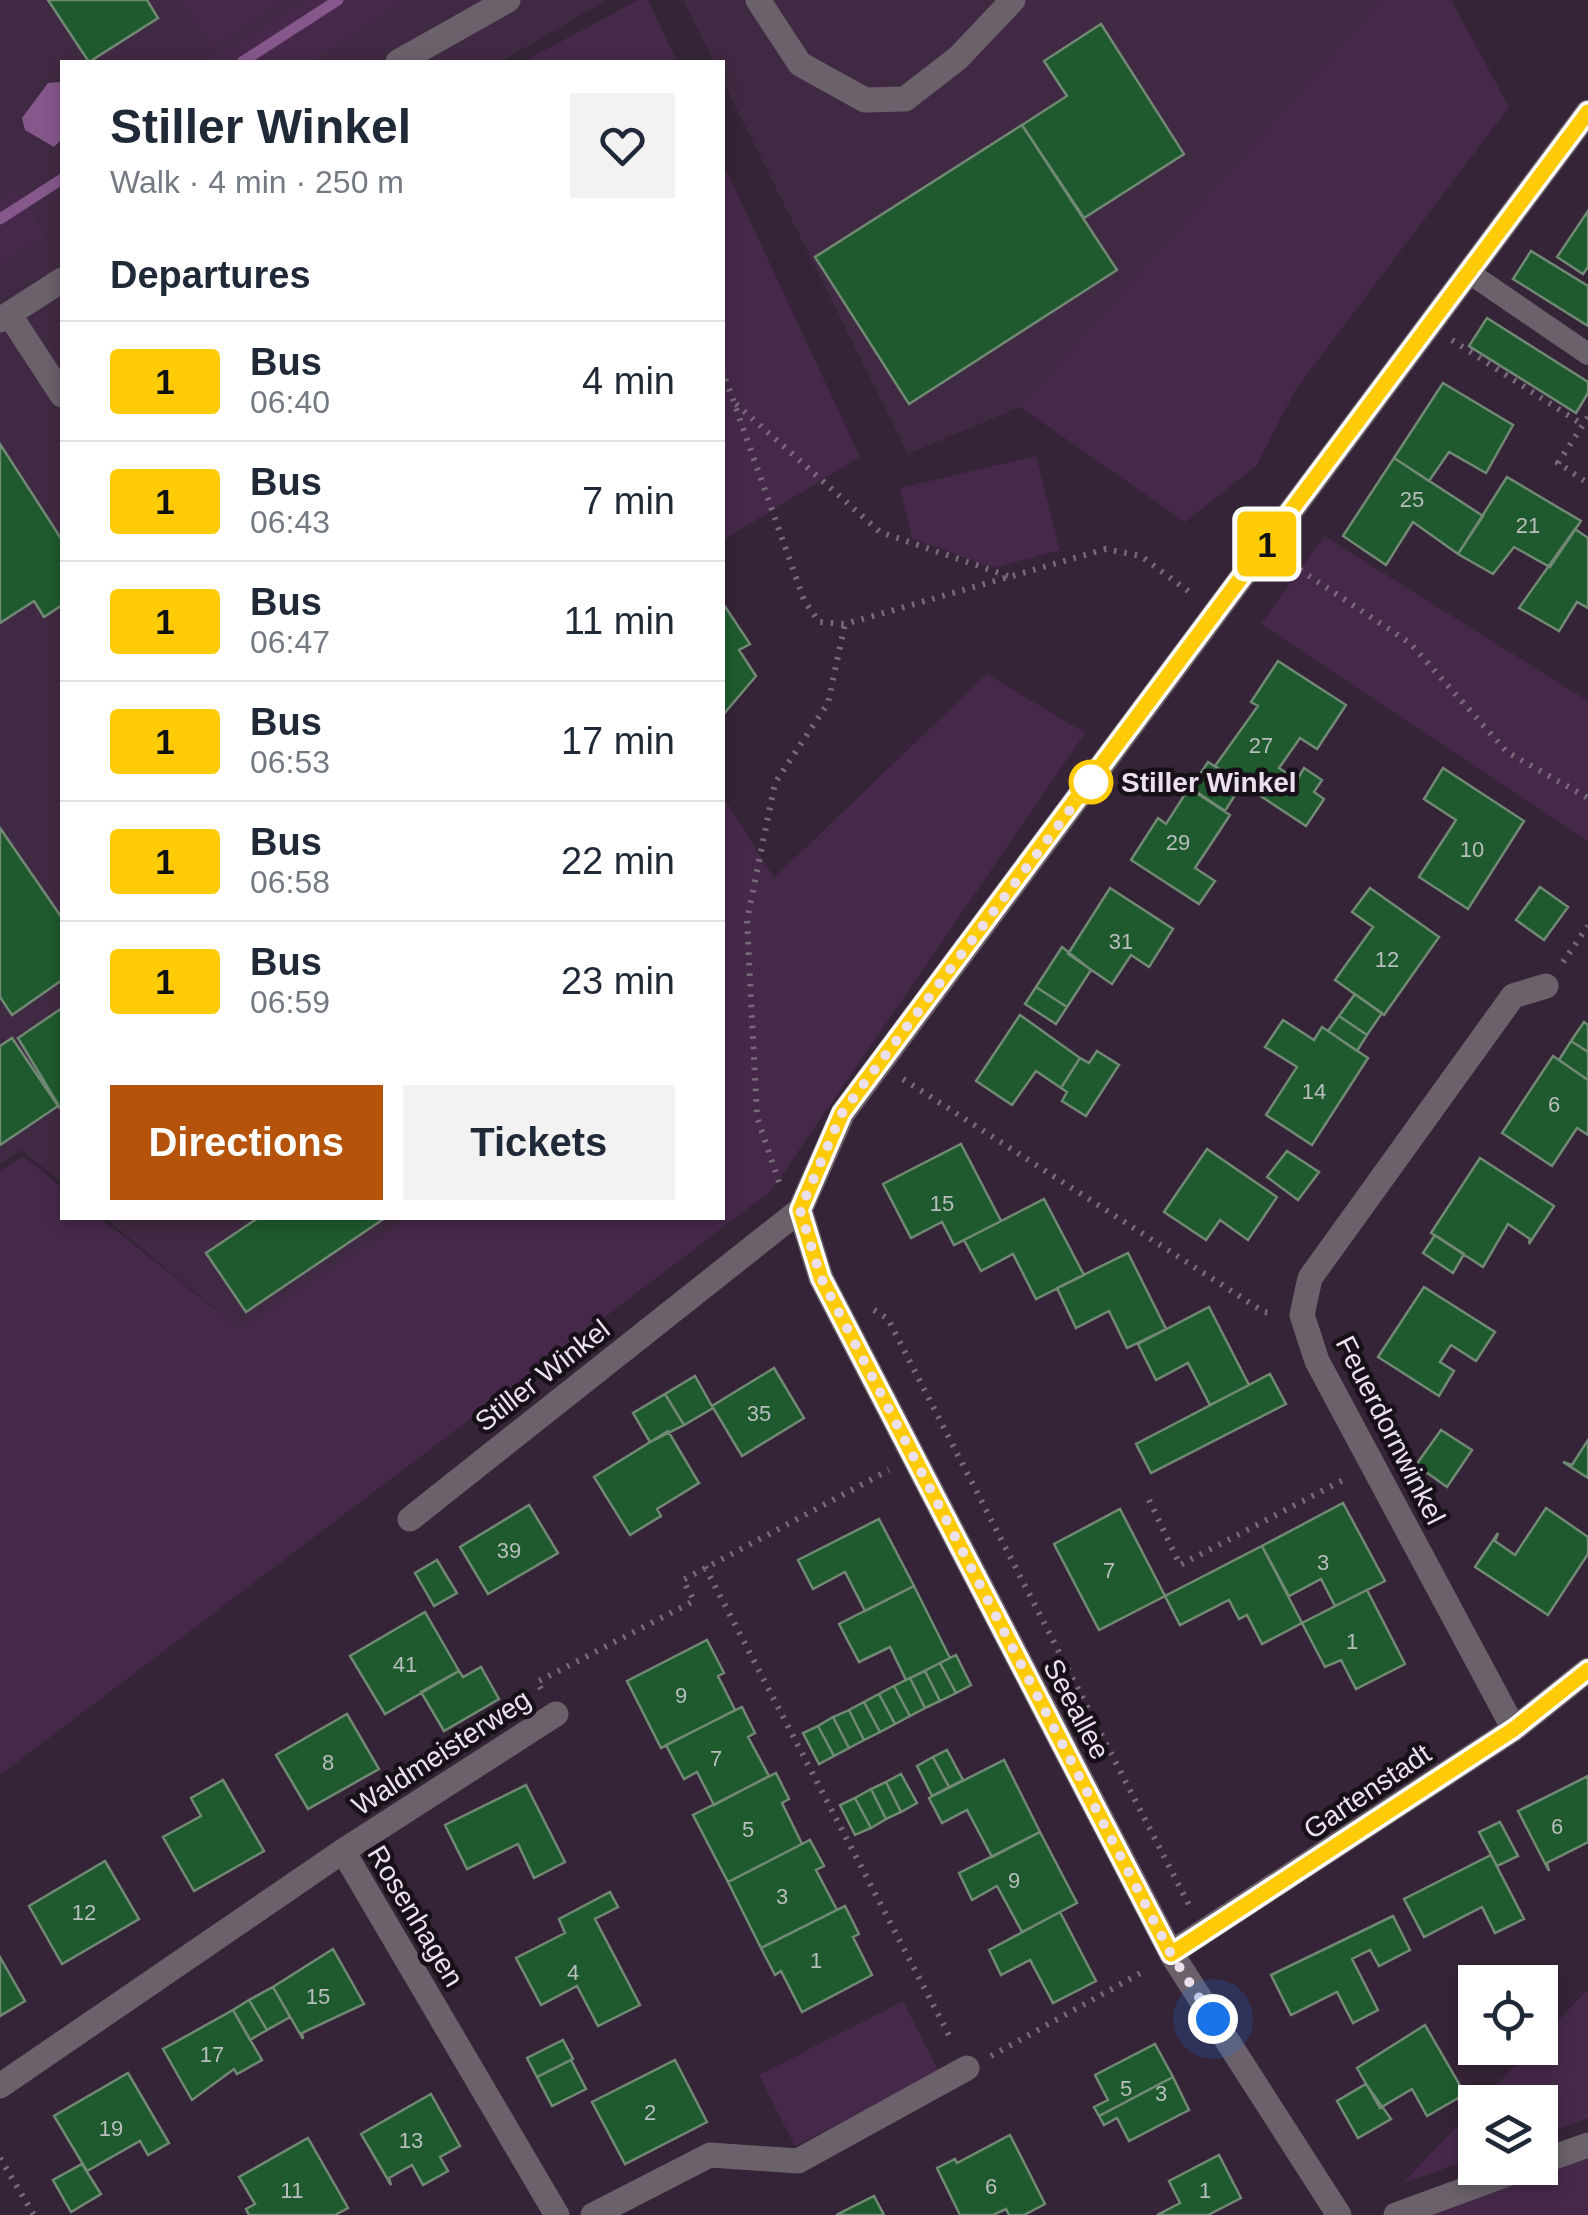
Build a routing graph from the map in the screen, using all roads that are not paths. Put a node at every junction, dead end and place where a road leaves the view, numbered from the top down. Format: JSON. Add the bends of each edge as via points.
{"nodes":[{"id":1,"x":508,"y":0,"type":"edge"},
{"id":2,"x":758,"y":0,"type":"edge"},
{"id":3,"x":1013,"y":0,"type":"edge"},
{"id":4,"x":402,"y":60,"type":"edge"},
{"id":5,"x":1588,"y":112,"type":"edge"},
{"id":6,"x":1468,"y":272,"type":"junction"},
{"id":7,"x":60,"y":281,"type":"edge"},
{"id":8,"x":4,"y":317,"type":"edge"},
{"id":9,"x":1588,"y":354,"type":"edge"},
{"id":10,"x":60,"y":392,"type":"edge"},
{"id":11,"x":1546,"y":986,"type":"road end"},
{"id":12,"x":796,"y":1213,"type":"junction"},
{"id":13,"x":410,"y":1519,"type":"dead end"},
{"id":14,"x":1588,"y":1670,"type":"edge"},
{"id":15,"x":556,"y":1714,"type":"road end"},
{"id":16,"x":1514,"y":1729,"type":"junction"},
{"id":17,"x":343,"y":1851,"type":"junction"},
{"id":18,"x":1171,"y":1954,"type":"junction"},
{"id":19,"x":967,"y":2068,"type":"road end"},
{"id":20,"x":0,"y":2086,"type":"edge"},
{"id":21,"x":1588,"y":2145,"type":"edge"},
{"id":22,"x":1558,"y":2156,"type":"edge"},
{"id":23,"x":1478,"y":2185,"type":"edge"},
{"id":24,"x":557,"y":2215,"type":"edge"},
{"id":25,"x":592,"y":2215,"type":"edge"},
{"id":26,"x":1340,"y":2215,"type":"edge"},
{"id":27,"x":1396,"y":2215,"type":"edge"}],
"edges":[{"from":1,"to":4,"type":"street"},
{"from":2,"to":3,"type":"street","via":[[800,64],[865,100],[905,99],[958,58]]},
{"from":5,"to":6,"type":"street","name":"Stiller Winkel"},
{"from":6,"to":9,"type":"lane"},
{"from":6,"to":12,"type":"street","name":"Stiller Winkel","via":[[842,1113]]},
{"from":7,"to":8,"type":"street"},
{"from":8,"to":10,"type":"street"},
{"from":11,"to":16,"type":"street","name":"Feuerdornwinkel","via":[[1513,996],[1310,1278],[1302,1315],[1317,1361]]},
{"from":12,"to":13,"type":"street","name":"Stiller Winkel"},
{"from":12,"to":18,"type":"street","name":"Seeallee","via":[[821,1278],[912,1458]]},
{"from":14,"to":16,"type":"street","name":"Gartenstadt"},
{"from":15,"to":17,"type":"street","name":"Waldmeisterweg"},
{"from":16,"to":18,"type":"street","name":"Gartenstadt"},
{"from":17,"to":20,"type":"street","name":"Rosenhagen"},
{"from":17,"to":24,"type":"street","name":"Rosenhagen"},
{"from":18,"to":26,"type":"street","name":"Seeallee"},
{"from":19,"to":25,"type":"street","via":[[798,2161],[710,2155]]},
{"from":21,"to":22,"type":"street"},
{"from":23,"to":27,"type":"street"}]}
